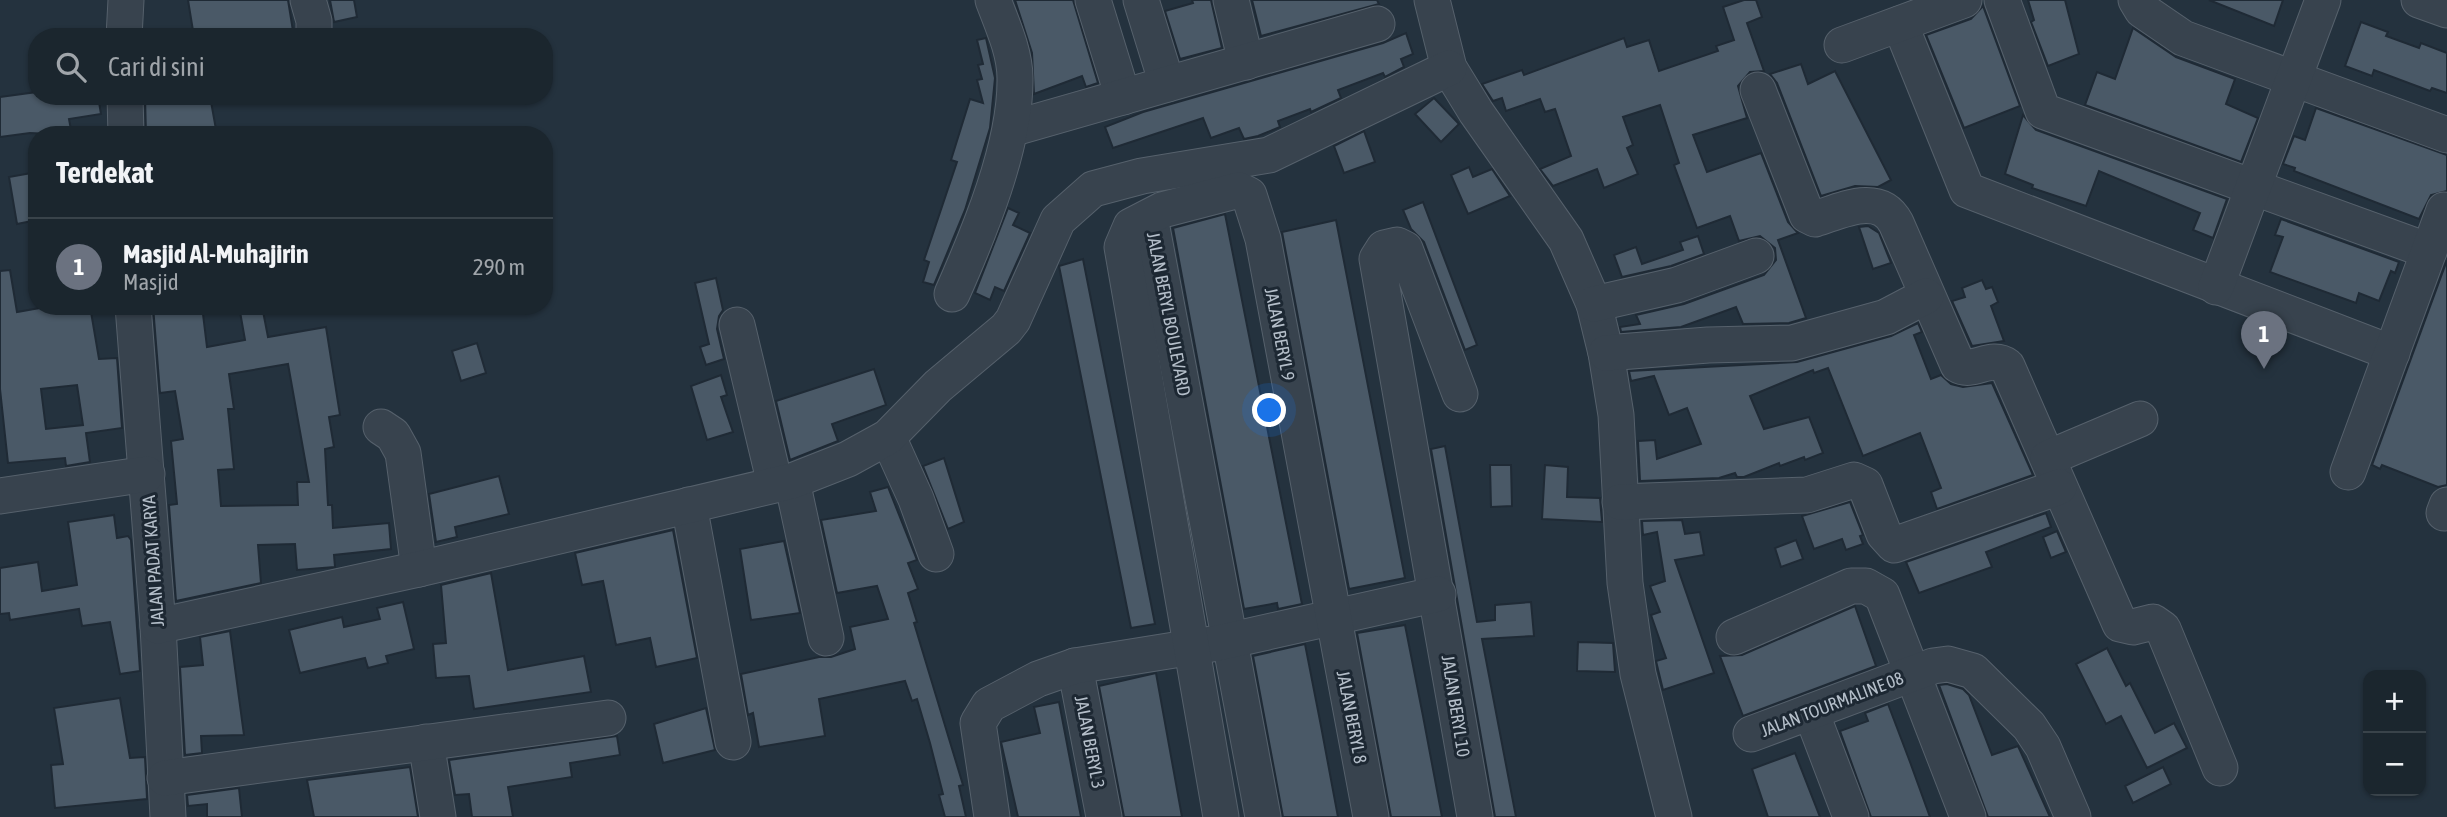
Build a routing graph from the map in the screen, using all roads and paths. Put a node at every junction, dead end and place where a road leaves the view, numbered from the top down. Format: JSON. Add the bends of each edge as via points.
{"nodes":[{"id":1,"x":126,"y":0,"type":"edge"},
{"id":2,"x":308,"y":0,"type":"edge"},
{"id":3,"x":993,"y":0,"type":"edge"},
{"id":4,"x":1093,"y":0,"type":"edge"},
{"id":5,"x":1141,"y":0,"type":"edge"},
{"id":6,"x":1231,"y":0,"type":"edge"},
{"id":7,"x":1432,"y":0,"type":"edge"},
{"id":8,"x":1964,"y":0,"type":"edge"},
{"id":9,"x":2002,"y":0,"type":"edge"},
{"id":10,"x":2136,"y":0,"type":"edge"},
{"id":11,"x":2323,"y":0,"type":"edge"},
{"id":12,"x":2419,"y":0,"type":"edge"},
{"id":13,"x":2447,"y":10,"type":"edge"},
{"id":14,"x":1377,"y":24,"type":"dead end"},
{"id":15,"x":1900,"y":24,"type":"junction"},
{"id":16,"x":124,"y":28,"type":"edge"},
{"id":17,"x":314,"y":28,"type":"edge"},
{"id":18,"x":1842,"y":45,"type":"dead end"},
{"id":19,"x":1246,"y":62,"type":"junction"},
{"id":20,"x":1449,"y":68,"type":"junction"},
{"id":21,"x":2294,"y":79,"type":"junction"},
{"id":22,"x":1167,"y":84,"type":"junction"},
{"id":23,"x":1758,"y":90,"type":"dead end"},
{"id":24,"x":1123,"y":97,"type":"junction"},
{"id":25,"x":125,"y":105,"type":"edge"},
{"id":26,"x":126,"y":126,"type":"edge"},
{"id":27,"x":1011,"y":129,"type":"junction"},
{"id":28,"x":2447,"y":135,"type":"edge"},
{"id":29,"x":2253,"y":187,"type":"junction"},
{"id":30,"x":2444,"y":210,"type":"dead end"},
{"id":31,"x":1150,"y":217,"type":"joint"},
{"id":32,"x":2429,"y":251,"type":"junction"},
{"id":33,"x":1756,"y":256,"type":"dead end"},
{"id":34,"x":2216,"y":287,"type":"junction"},
{"id":35,"x":952,"y":294,"type":"dead end"},
{"id":36,"x":1926,"y":296,"type":"junction"},
{"id":37,"x":1594,"y":304,"type":"junction"},
{"id":38,"x":134,"y":315,"type":"edge"},
{"id":39,"x":737,"y":325,"type":"dead end"},
{"id":40,"x":1606,"y":353,"type":"junction"},
{"id":41,"x":2392,"y":353,"type":"junction"},
{"id":42,"x":1403,"y":401,"type":"junction"},
{"id":43,"x":2140,"y":419,"type":"dead end"},
{"id":44,"x":381,"y":427,"type":"dead end"},
{"id":45,"x":888,"y":437,"type":"junction"},
{"id":46,"x":2053,"y":472,"type":"junction"},
{"id":47,"x":2348,"y":472,"type":"dead end"},
{"id":48,"x":147,"y":474,"type":"junction"},
{"id":49,"x":783,"y":482,"type":"junction"},
{"id":50,"x":0,"y":496,"type":"edge"},
{"id":51,"x":1620,"y":502,"type":"junction"},
{"id":52,"x":689,"y":505,"type":"junction"},
{"id":53,"x":936,"y":554,"type":"dead end"},
{"id":54,"x":419,"y":569,"type":"junction"},
{"id":55,"x":1438,"y":594,"type":"junction"},
{"id":56,"x":1333,"y":618,"type":"junction"},
{"id":57,"x":158,"y":626,"type":"junction"},
{"id":58,"x":1734,"y":637,"type":"dead end"},
{"id":59,"x":826,"y":638,"type":"dead end"},
{"id":60,"x":1210,"y":643,"type":"junction"},
{"id":61,"x":1075,"y":666,"type":"junction"},
{"id":62,"x":1913,"y":674,"type":"junction"},
{"id":63,"x":1811,"y":712,"type":"junction"},
{"id":64,"x":608,"y":718,"type":"dead end"},
{"id":65,"x":1751,"y":734,"type":"dead end"},
{"id":66,"x":426,"y":741,"type":"junction"},
{"id":67,"x":733,"y":742,"type":"dead end"},
{"id":68,"x":2220,"y":768,"type":"dead end"},
{"id":69,"x":165,"y":778,"type":"junction"},
{"id":70,"x":168,"y":817,"type":"edge"},
{"id":71,"x":438,"y":817,"type":"edge"},
{"id":72,"x":992,"y":817,"type":"edge"},
{"id":73,"x":1104,"y":817,"type":"edge"},
{"id":74,"x":1221,"y":817,"type":"edge"},
{"id":75,"x":1263,"y":817,"type":"edge"},
{"id":76,"x":1371,"y":817,"type":"edge"},
{"id":77,"x":1475,"y":817,"type":"edge"},
{"id":78,"x":1674,"y":817,"type":"edge"},
{"id":79,"x":1851,"y":817,"type":"edge"},
{"id":80,"x":1968,"y":817,"type":"edge"},
{"id":81,"x":2073,"y":817,"type":"edge"}],
"edges":[{"from":1,"to":16,"type":"street"},
{"from":2,"to":17,"type":"street"},
{"from":3,"to":27,"type":"street","via":[[1016,76]]},
{"from":4,"to":24,"type":"street"},
{"from":5,"to":22,"type":"street"},
{"from":6,"to":19,"type":"street"},
{"from":7,"to":20,"type":"street"},
{"from":8,"to":15,"type":"street"},
{"from":9,"to":29,"type":"street","via":[[2043,111]]},
{"from":10,"to":21,"type":"street","via":[[2142,10],[2183,38]]},
{"from":11,"to":21,"type":"street"},
{"from":12,"to":13,"type":"street"},
{"from":14,"to":19,"type":"street"},
{"from":15,"to":18,"type":"street"},
{"from":15,"to":34,"type":"street","via":[[1967,190]]},
{"from":19,"to":22,"type":"street"},
{"from":20,"to":37,"type":"street","via":[[1566,240]]},
{"from":20,"to":45,"type":"street","via":[[1269,155],[1093,189],[1058,220],[1006,329],[938,386]]},
{"from":21,"to":28,"type":"street"},
{"from":21,"to":29,"type":"street"},
{"from":22,"to":24,"type":"street"},
{"from":23,"to":36,"type":"street","via":[[1807,215],[1815,219],[1862,204],[1886,211],[1896,223]]},
{"from":24,"to":27,"type":"street"},
{"from":25,"to":26,"type":"street"},
{"from":27,"to":35,"type":"street","via":[[974,244]]},
{"from":29,"to":32,"type":"street"},
{"from":29,"to":34,"type":"street"},
{"from":30,"to":32,"type":"street"},
{"from":31,"to":56,"type":"street","name":"JALAN BERYL 9","via":[[1209,196],[1240,190],[1249,195]]},
{"from":31,"to":60,"type":"street","name":"JALAN BERYL BOULEVARD"},
{"from":32,"to":41,"type":"street"},
{"from":33,"to":37,"type":"street","via":[[1677,285]]},
{"from":34,"to":41,"type":"street"},
{"from":36,"to":40,"type":"street","via":[[1886,317],[1792,344]]},
{"from":36,"to":46,"type":"street","via":[[1961,368],[1995,361],[2007,366]]},
{"from":37,"to":40,"type":"street"},
{"from":38,"to":48,"type":"street","name":"JALAN PADAT KARYA"},
{"from":39,"to":49,"type":"street"},
{"from":40,"to":51,"type":"street","via":[[1616,415]]},
{"from":41,"to":47,"type":"street"},
{"from":42,"to":42,"type":"street","via":[[1377,259],[1391,245],[1405,250],[1471,392]]},
{"from":42,"to":55,"type":"street"},
{"from":43,"to":46,"type":"street"},
{"from":44,"to":54,"type":"street","via":[[393,435],[403,453]]},
{"from":45,"to":49,"type":"street","via":[[848,458]]},
{"from":45,"to":53,"type":"street"},
{"from":46,"to":51,"type":"street","via":[[1894,545],[1884,534],[1865,485],[1854,480],[1807,495]]},
{"from":46,"to":68,"type":"street","via":[[2120,624],[2133,627],[2153,622],[2163,629]]},
{"from":48,"to":50,"type":"street"},
{"from":48,"to":57,"type":"street","name":"JALAN PADAT KARYA"},
{"from":49,"to":52,"type":"street"},
{"from":49,"to":59,"type":"street"},
{"from":51,"to":78,"type":"street","via":[[1638,674]]},
{"from":52,"to":54,"type":"street"},
{"from":52,"to":67,"type":"street"},
{"from":54,"to":57,"type":"street"},
{"from":55,"to":56,"type":"street"},
{"from":55,"to":77,"type":"street","name":"JALAN BERYL 10"},
{"from":56,"to":60,"type":"street"},
{"from":56,"to":76,"type":"street","name":"JALAN BERYL 8"},
{"from":57,"to":69,"type":"street","name":"JALAN PADAT KARYA"},
{"from":58,"to":62,"type":"street","via":[[1851,586],[1866,586],[1882,595]]},
{"from":60,"to":61,"type":"street"},
{"from":60,"to":74,"type":"street","name":"JALAN BERYL BOULEVARD"},
{"from":60,"to":75,"type":"street","name":"JALAN BERYL BOULEVARD"},
{"from":61,"to":72,"type":"street","via":[[1038,679],[982,712],[977,730]]},
{"from":61,"to":73,"type":"street","name":"JALAN BERYL 3"},
{"from":62,"to":63,"type":"street","name":"JALAN TOURMALINE 08"},
{"from":62,"to":80,"type":"street"},
{"from":62,"to":81,"type":"street","name":"JALAN TOURMALINE 08","via":[[1948,664],[1973,671],[2029,726]]},
{"from":63,"to":65,"type":"street","name":"JALAN TOURMALINE 08"},
{"from":63,"to":79,"type":"street"},
{"from":64,"to":66,"type":"street"},
{"from":66,"to":69,"type":"street"},
{"from":66,"to":71,"type":"street"},
{"from":69,"to":70,"type":"street","name":"JALAN PADAT KARYA"}]}
